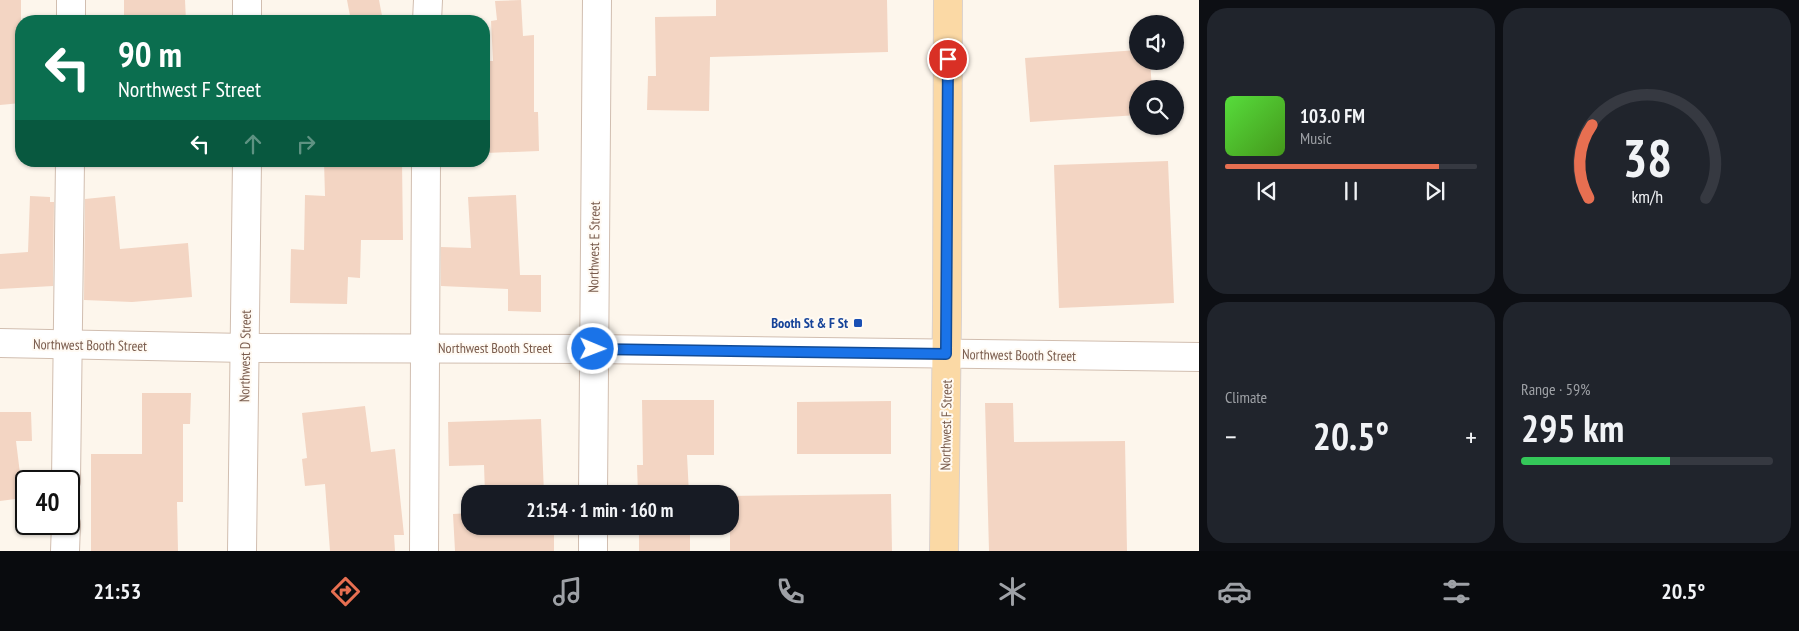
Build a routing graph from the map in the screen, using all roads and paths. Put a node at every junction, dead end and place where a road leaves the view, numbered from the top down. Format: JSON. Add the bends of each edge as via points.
{"nodes":[{"id":1,"x":71,"y":0,"type":"edge"},
{"id":2,"x":247,"y":0,"type":"edge"},
{"id":3,"x":428,"y":0,"type":"edge"},
{"id":4,"x":597,"y":0,"type":"edge"},
{"id":5,"x":948,"y":0,"type":"edge"},
{"id":6,"x":71,"y":15,"type":"edge"},
{"id":7,"x":247,"y":15,"type":"edge"},
{"id":8,"x":427,"y":15,"type":"edge"},
{"id":9,"x":70,"y":167,"type":"edge"},
{"id":10,"x":247,"y":167,"type":"edge"},
{"id":11,"x":426,"y":167,"type":"edge"},
{"id":12,"x":0,"y":343,"type":"edge"},
{"id":13,"x":68,"y":344,"type":"junction"},
{"id":14,"x":246,"y":348,"type":"junction"},
{"id":15,"x":424,"y":348,"type":"junction"},
{"id":16,"x":593,"y":349,"type":"junction"},
{"id":17,"x":946,"y":354,"type":"junction"},
{"id":18,"x":1199,"y":357,"type":"edge"},
{"id":19,"x":66,"y":470,"type":"edge"},
{"id":20,"x":593,"y":485,"type":"edge"},
{"id":21,"x":66,"y":535,"type":"edge"},
{"id":22,"x":593,"y":535,"type":"edge"},
{"id":23,"x":65,"y":551,"type":"edge"},
{"id":24,"x":242,"y":551,"type":"edge"},
{"id":25,"x":424,"y":551,"type":"edge"},
{"id":26,"x":593,"y":551,"type":"edge"},
{"id":27,"x":944,"y":551,"type":"edge"}],
"edges":[{"from":1,"to":6,"type":"street"},
{"from":2,"to":7,"type":"street"},
{"from":3,"to":8,"type":"street"},
{"from":4,"to":16,"type":"street","name":"Northwest E Street"},
{"from":5,"to":17,"type":"main road","name":"Northwest F Street"},
{"from":9,"to":13,"type":"street"},
{"from":10,"to":14,"type":"street","name":"Northwest D Street"},
{"from":11,"to":15,"type":"street"},
{"from":12,"to":13,"type":"street","name":"Northwest Booth Street"},
{"from":13,"to":14,"type":"street","name":"Northwest Booth Street"},
{"from":13,"to":19,"type":"street"},
{"from":14,"to":15,"type":"street","name":"Northwest Booth Street"},
{"from":14,"to":24,"type":"street","name":"Northwest D Street"},
{"from":15,"to":16,"type":"street","name":"Northwest Booth Street"},
{"from":15,"to":25,"type":"street"},
{"from":16,"to":17,"type":"street","name":"Northwest Booth Street"},
{"from":16,"to":20,"type":"street","name":"Northwest E Street"},
{"from":17,"to":18,"type":"street","name":"Northwest Booth Street"},
{"from":17,"to":27,"type":"main road","name":"Northwest F Street"},
{"from":21,"to":23,"type":"street"},
{"from":22,"to":26,"type":"street"}]}
